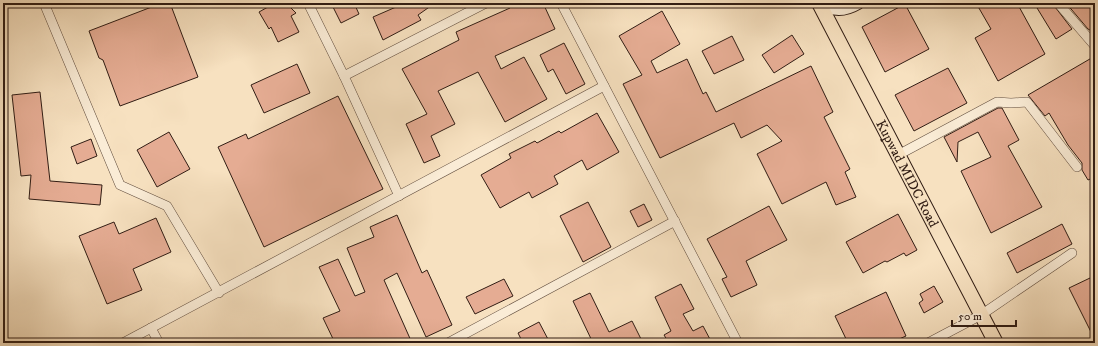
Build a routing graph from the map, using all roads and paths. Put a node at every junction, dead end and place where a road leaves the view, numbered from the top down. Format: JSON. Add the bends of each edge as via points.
{"nodes":[{"id":1,"x":44,"y":3,"type":"edge"},
{"id":2,"x":308,"y":3,"type":"edge"},
{"id":3,"x":486,"y":3,"type":"edge"},
{"id":4,"x":561,"y":3,"type":"edge"},
{"id":5,"x":819,"y":3,"type":"edge"},
{"id":6,"x":822,"y":3,"type":"edge"},
{"id":7,"x":858,"y":3,"type":"edge"},
{"id":8,"x":1058,"y":3,"type":"edge"},
{"id":9,"x":1095,"y":46,"type":"edge"},
{"id":10,"x":344,"y":76,"type":"junction"},
{"id":11,"x":604,"y":86,"type":"junction"},
{"id":12,"x":898,"y":155,"type":"junction"},
{"id":13,"x":1076,"y":167,"type":"dead end"},
{"id":14,"x":399,"y":196,"type":"junction"},
{"id":15,"x":675,"y":221,"type":"junction"},
{"id":16,"x":1072,"y":253,"type":"dead end"},
{"id":17,"x":219,"y":293,"type":"junction"},
{"id":18,"x":981,"y":315,"type":"junction"},
{"id":19,"x":151,"y":328,"type":"junction"},
{"id":20,"x":123,"y":343,"type":"edge"},
{"id":21,"x":159,"y":343,"type":"edge"},
{"id":22,"x":448,"y":343,"type":"edge"},
{"id":23,"x":738,"y":343,"type":"edge"},
{"id":24,"x":928,"y":343,"type":"edge"},
{"id":25,"x":996,"y":343,"type":"edge"}],
"edges":[{"from":1,"to":17,"type":"street","via":[[120,185],[167,206]]},
{"from":2,"to":10,"type":"street"},
{"from":3,"to":10,"type":"street"},
{"from":4,"to":11,"type":"street"},
{"from":5,"to":12,"type":"main road","name":"Kupwad MIDC Road"},
{"from":6,"to":7,"type":"main road","via":[[836,10],[846,9]]},
{"from":8,"to":9,"type":"street"},
{"from":10,"to":14,"type":"street"},
{"from":11,"to":14,"type":"street"},
{"from":11,"to":15,"type":"street"},
{"from":12,"to":13,"type":"street","via":[[997,102],[1028,102]]},
{"from":12,"to":18,"type":"main road","name":"Kupwad MIDC Road"},
{"from":14,"to":17,"type":"street"},
{"from":15,"to":22,"type":"street"},
{"from":15,"to":23,"type":"street"},
{"from":16,"to":18,"type":"street"},
{"from":17,"to":19,"type":"street"},
{"from":18,"to":24,"type":"street"},
{"from":18,"to":25,"type":"main road","name":"Kupwad MIDC Road"},
{"from":19,"to":20,"type":"street"},
{"from":19,"to":21,"type":"street"}]}
